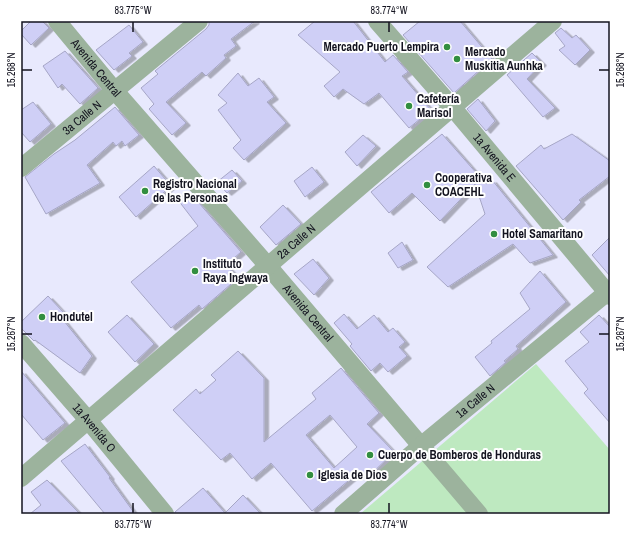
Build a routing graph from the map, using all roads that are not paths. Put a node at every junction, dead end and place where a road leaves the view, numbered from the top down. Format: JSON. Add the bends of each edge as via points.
{"nodes":[{"id":1,"x":57,"y":21,"type":"edge"},
{"id":2,"x":198,"y":21,"type":"edge"},
{"id":3,"x":377,"y":21,"type":"edge"},
{"id":4,"x":553,"y":21,"type":"edge"},
{"id":5,"x":115,"y":91,"type":"junction"},
{"id":6,"x":453,"y":108,"type":"junction"},
{"id":7,"x":21,"y":168,"type":"edge"},
{"id":8,"x":268,"y":266,"type":"junction"},
{"id":9,"x":609,"y":293,"type":"edge"},
{"id":10,"x":21,"y":343,"type":"edge"},
{"id":11,"x":88,"y":420,"type":"junction"},
{"id":12,"x":422,"y":445,"type":"junction"},
{"id":13,"x":21,"y":478,"type":"edge"},
{"id":14,"x":165,"y":514,"type":"edge"},
{"id":15,"x":343,"y":514,"type":"edge"},
{"id":16,"x":479,"y":514,"type":"edge"}],
"edges":[{"from":1,"to":5,"type":"street","name":"Avenida Central"},
{"from":2,"to":5,"type":"street","name":"3a Calle N"},
{"from":3,"to":6,"type":"street","name":"1a Avenida E"},
{"from":4,"to":6,"type":"street","name":"2a Calle N"},
{"from":5,"to":7,"type":"street","name":"3a Calle N"},
{"from":5,"to":8,"type":"street","name":"Avenida Central"},
{"from":6,"to":8,"type":"street","name":"2a Calle N"},
{"from":6,"to":9,"type":"street","name":"1a Avenida E"},
{"from":8,"to":11,"type":"street","name":"2a Calle N"},
{"from":8,"to":12,"type":"street","name":"Avenida Central"},
{"from":9,"to":12,"type":"street","name":"1a Calle N"},
{"from":10,"to":11,"type":"street","name":"1a Avenida O"},
{"from":11,"to":13,"type":"street","name":"2a Calle N"},
{"from":11,"to":14,"type":"street","name":"1a Avenida O"},
{"from":12,"to":15,"type":"street","name":"1a Calle N"},
{"from":12,"to":16,"type":"street","name":"Avenida Central"}]}
